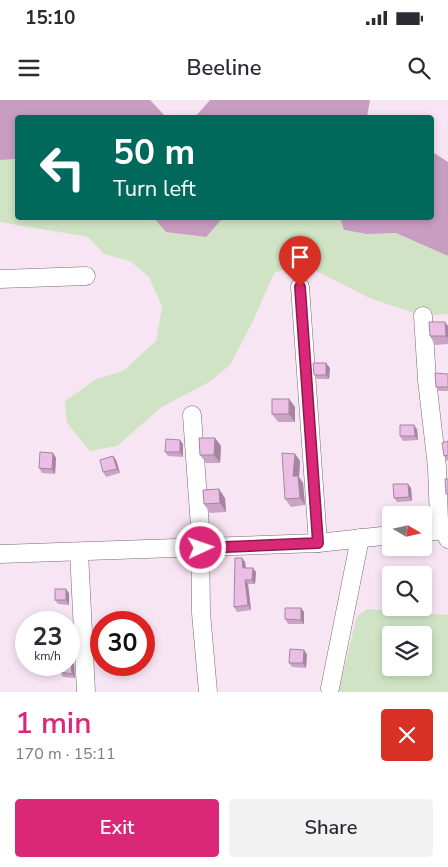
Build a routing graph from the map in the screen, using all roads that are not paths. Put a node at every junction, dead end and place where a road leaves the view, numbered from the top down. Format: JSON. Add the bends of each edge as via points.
{"nodes":[{"id":1,"x":86,"y":276,"type":"dead end"},
{"id":2,"x":0,"y":279,"type":"edge"},
{"id":3,"x":300,"y":287,"type":"dead end"},
{"id":4,"x":423,"y":316,"type":"dead end"},
{"id":5,"x":192,"y":415,"type":"dead end"},
{"id":6,"x":432,"y":532,"type":"edge"},
{"id":7,"x":447,"y":533,"type":"edge"},
{"id":8,"x":382,"y":536,"type":"edge"},
{"id":9,"x":360,"y":538,"type":"junction"},
{"id":10,"x":318,"y":543,"type":"junction"},
{"id":11,"x":201,"y":548,"type":"junction"},
{"id":12,"x":79,"y":552,"type":"junction"},
{"id":13,"x":0,"y":554,"type":"edge"},
{"id":14,"x":330,"y":688,"type":"dead end"},
{"id":15,"x":86,"y":692,"type":"edge"},
{"id":16,"x":208,"y":692,"type":"edge"}],
"edges":[{"from":1,"to":2,"type":"street"},
{"from":3,"to":10,"type":"street"},
{"from":4,"to":7,"type":"street","via":[[439,520]]},
{"from":5,"to":11,"type":"street"},
{"from":6,"to":7,"type":"street"},
{"from":8,"to":9,"type":"street"},
{"from":9,"to":10,"type":"street"},
{"from":9,"to":14,"type":"street"},
{"from":10,"to":11,"type":"street"},
{"from":11,"to":12,"type":"street"},
{"from":11,"to":16,"type":"street","via":[[201,614]]},
{"from":12,"to":13,"type":"street"},
{"from":12,"to":15,"type":"street"}]}
